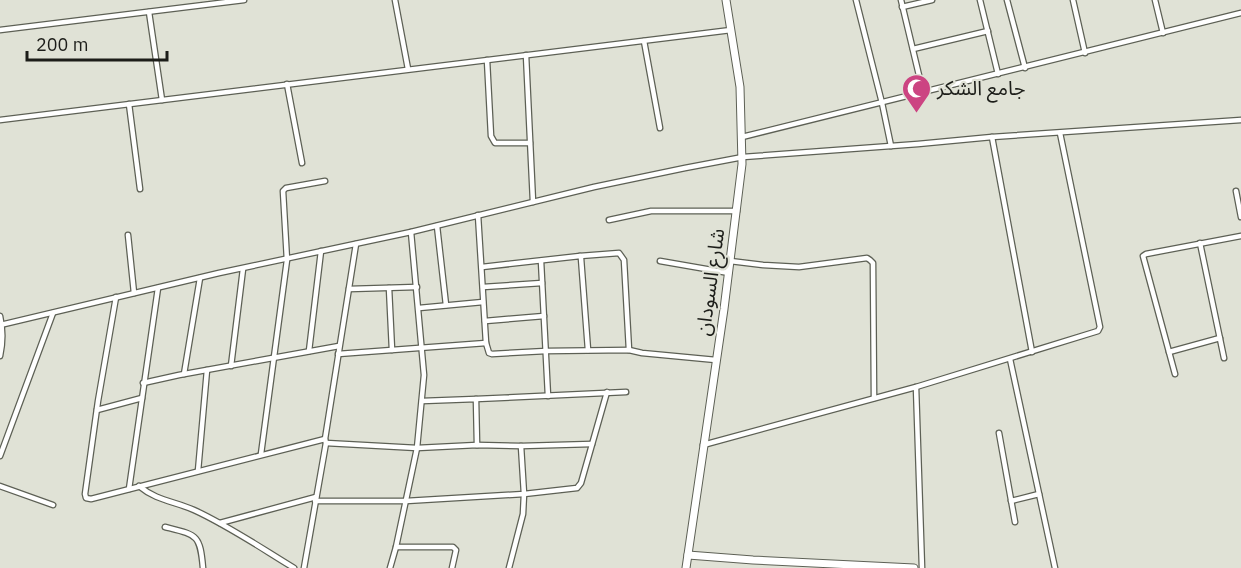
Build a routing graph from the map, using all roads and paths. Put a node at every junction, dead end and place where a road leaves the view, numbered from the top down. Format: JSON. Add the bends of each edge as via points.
{"nodes":[{"id":1,"x":244,"y":0,"type":"edge"},
{"id":2,"x":395,"y":0,"type":"edge"},
{"id":3,"x":726,"y":0,"type":"edge"},
{"id":4,"x":856,"y":0,"type":"edge"},
{"id":5,"x":901,"y":0,"type":"edge"},
{"id":6,"x":932,"y":0,"type":"edge"},
{"id":7,"x":980,"y":0,"type":"edge"},
{"id":8,"x":1009,"y":0,"type":"edge"},
{"id":9,"x":1073,"y":0,"type":"edge"},
{"id":10,"x":1155,"y":0,"type":"edge"},
{"id":11,"x":903,"y":7,"type":"junction"},
{"id":12,"x":149,"y":12,"type":"junction"},
{"id":13,"x":1241,"y":14,"type":"edge"},
{"id":14,"x":0,"y":30,"type":"edge"},
{"id":15,"x":732,"y":30,"type":"junction"},
{"id":16,"x":987,"y":32,"type":"junction"},
{"id":17,"x":1163,"y":33,"type":"junction"},
{"id":18,"x":644,"y":41,"type":"junction"},
{"id":19,"x":913,"y":49,"type":"junction"},
{"id":20,"x":1084,"y":53,"type":"junction"},
{"id":21,"x":526,"y":55,"type":"junction"},
{"id":22,"x":487,"y":60,"type":"junction"},
{"id":23,"x":1025,"y":68,"type":"junction"},
{"id":24,"x":408,"y":69,"type":"junction"},
{"id":25,"x":998,"y":74,"type":"junction"},
{"id":26,"x":288,"y":84,"type":"junction"},
{"id":27,"x":923,"y":92,"type":"junction"},
{"id":28,"x":162,"y":100,"type":"junction"},
{"id":29,"x":882,"y":103,"type":"junction"},
{"id":30,"x":129,"y":104,"type":"junction"},
{"id":31,"x":0,"y":120,"type":"edge"},
{"id":32,"x":1241,"y":120,"type":"edge"},
{"id":33,"x":660,"y":128,"type":"dead end"},
{"id":34,"x":1060,"y":134,"type":"junction"},
{"id":35,"x":742,"y":137,"type":"junction"},
{"id":36,"x":992,"y":137,"type":"junction"},
{"id":37,"x":530,"y":143,"type":"junction"},
{"id":38,"x":891,"y":146,"type":"junction"},
{"id":39,"x":742,"y":157,"type":"junction"},
{"id":40,"x":302,"y":163,"type":"dead end"},
{"id":41,"x":325,"y":181,"type":"dead end"},
{"id":42,"x":140,"y":189,"type":"dead end"},
{"id":43,"x":1236,"y":191,"type":"dead end"},
{"id":44,"x":533,"y":202,"type":"junction"},
{"id":45,"x":737,"y":211,"type":"junction"},
{"id":46,"x":478,"y":215,"type":"junction"},
{"id":47,"x":1241,"y":217,"type":"edge"},
{"id":48,"x":609,"y":220,"type":"dead end"},
{"id":49,"x":437,"y":226,"type":"junction"},
{"id":50,"x":411,"y":232,"type":"junction"},
{"id":51,"x":128,"y":235,"type":"dead end"},
{"id":52,"x":1241,"y":236,"type":"edge"},
{"id":53,"x":1200,"y":243,"type":"junction"},
{"id":54,"x":356,"y":244,"type":"junction"},
{"id":55,"x":321,"y":251,"type":"junction"},
{"id":56,"x":580,"y":256,"type":"junction"},
{"id":57,"x":287,"y":260,"type":"junction"},
{"id":58,"x":541,"y":261,"type":"junction"},
{"id":59,"x":660,"y":261,"type":"dead end"},
{"id":60,"x":730,"y":261,"type":"junction"},
{"id":61,"x":482,"y":267,"type":"junction"},
{"id":62,"x":243,"y":269,"type":"junction"},
{"id":63,"x":729,"y":273,"type":"junction"},
{"id":64,"x":200,"y":278,"type":"junction"},
{"id":65,"x":542,"y":283,"type":"junction"},
{"id":66,"x":417,"y":287,"type":"junction"},
{"id":67,"x":483,"y":287,"type":"junction"},
{"id":68,"x":158,"y":288,"type":"junction"},
{"id":69,"x":389,"y":288,"type":"junction"},
{"id":70,"x":349,"y":290,"type":"junction"},
{"id":71,"x":134,"y":293,"type":"junction"},
{"id":72,"x":116,"y":297,"type":"junction"},
{"id":73,"x":483,"y":302,"type":"junction"},
{"id":74,"x":446,"y":305,"type":"junction"},
{"id":75,"x":419,"y":308,"type":"junction"},
{"id":76,"x":53,"y":313,"type":"junction"},
{"id":77,"x":0,"y":316,"type":"edge"},
{"id":78,"x":544,"y":316,"type":"junction"},
{"id":79,"x":485,"y":321,"type":"junction"},
{"id":80,"x":1,"y":325,"type":"edge"},
{"id":81,"x":1220,"y":338,"type":"junction"},
{"id":82,"x":486,"y":344,"type":"junction"},
{"id":83,"x":339,"y":346,"type":"junction"},
{"id":84,"x":423,"y":348,"type":"junction"},
{"id":85,"x":392,"y":350,"type":"junction"},
{"id":86,"x":588,"y":350,"type":"junction"},
{"id":87,"x":629,"y":350,"type":"junction"},
{"id":88,"x":309,"y":351,"type":"junction"},
{"id":89,"x":546,"y":351,"type":"junction"},
{"id":90,"x":1032,"y":352,"type":"junction"},
{"id":91,"x":1169,"y":352,"type":"junction"},
{"id":92,"x":338,"y":354,"type":"junction"},
{"id":93,"x":0,"y":356,"type":"edge"},
{"id":94,"x":274,"y":358,"type":"junction"},
{"id":95,"x":1224,"y":358,"type":"dead end"},
{"id":96,"x":1010,"y":359,"type":"junction"},
{"id":97,"x":716,"y":360,"type":"junction"},
{"id":98,"x":231,"y":366,"type":"junction"},
{"id":99,"x":207,"y":370,"type":"junction"},
{"id":100,"x":184,"y":374,"type":"junction"},
{"id":101,"x":1174,"y":374,"type":"dead end"},
{"id":102,"x":143,"y":383,"type":"junction"},
{"id":103,"x":916,"y":387,"type":"junction"},
{"id":104,"x":607,"y":392,"type":"junction"},
{"id":105,"x":626,"y":392,"type":"dead end"},
{"id":106,"x":548,"y":396,"type":"junction"},
{"id":107,"x":142,"y":398,"type":"junction"},
{"id":108,"x":874,"y":398,"type":"junction"},
{"id":109,"x":476,"y":399,"type":"junction"},
{"id":110,"x":422,"y":400,"type":"junction"},
{"id":111,"x":97,"y":410,"type":"junction"},
{"id":112,"x":0,"y":430,"type":"edge"},
{"id":113,"x":8,"y":433,"type":"junction"},
{"id":114,"x":999,"y":433,"type":"dead end"},
{"id":115,"x":325,"y":441,"type":"junction"},
{"id":116,"x":592,"y":444,"type":"junction"},
{"id":117,"x":477,"y":445,"type":"junction"},
{"id":118,"x":703,"y":445,"type":"junction"},
{"id":119,"x":520,"y":446,"type":"junction"},
{"id":120,"x":417,"y":448,"type":"junction"},
{"id":121,"x":261,"y":454,"type":"junction"},
{"id":122,"x":0,"y":456,"type":"edge"},
{"id":123,"x":198,"y":471,"type":"junction"},
{"id":124,"x":0,"y":486,"type":"edge"},
{"id":125,"x":139,"y":486,"type":"junction"},
{"id":126,"x":129,"y":489,"type":"junction"},
{"id":127,"x":524,"y":494,"type":"junction"},
{"id":128,"x":1039,"y":494,"type":"junction"},
{"id":129,"x":316,"y":499,"type":"junction"},
{"id":130,"x":406,"y":501,"type":"junction"},
{"id":131,"x":1011,"y":501,"type":"junction"},
{"id":132,"x":53,"y":505,"type":"dead end"},
{"id":133,"x":1015,"y":522,"type":"dead end"},
{"id":134,"x":220,"y":523,"type":"junction"},
{"id":135,"x":165,"y":527,"type":"dead end"},
{"id":136,"x":396,"y":547,"type":"junction"},
{"id":137,"x":688,"y":555,"type":"junction"},
{"id":138,"x":854,"y":566,"type":"edge"},
{"id":139,"x":203,"y":568,"type":"edge"},
{"id":140,"x":294,"y":568,"type":"edge"},
{"id":141,"x":304,"y":568,"type":"edge"},
{"id":142,"x":390,"y":568,"type":"edge"},
{"id":143,"x":452,"y":568,"type":"edge"},
{"id":144,"x":509,"y":568,"type":"edge"},
{"id":145,"x":686,"y":568,"type":"edge"},
{"id":146,"x":914,"y":568,"type":"edge"},
{"id":147,"x":922,"y":568,"type":"edge"},
{"id":148,"x":1054,"y":568,"type":"edge"}],
"edges":[{"from":1,"to":12,"type":"street"},
{"from":2,"to":24,"type":"street"},
{"from":3,"to":15,"type":"main road","name":"شارع السودان"},
{"from":4,"to":29,"type":"street"},
{"from":5,"to":11,"type":"street"},
{"from":6,"to":11,"type":"street"},
{"from":7,"to":16,"type":"street"},
{"from":8,"to":23,"type":"street"},
{"from":9,"to":20,"type":"street"},
{"from":10,"to":17,"type":"street"},
{"from":11,"to":19,"type":"street"},
{"from":12,"to":14,"type":"street"},
{"from":12,"to":28,"type":"street"},
{"from":13,"to":17,"type":"street"},
{"from":15,"to":18,"type":"street"},
{"from":15,"to":35,"type":"main road","name":"شارع السودان"},
{"from":16,"to":19,"type":"street"},
{"from":16,"to":25,"type":"street"},
{"from":17,"to":20,"type":"street"},
{"from":18,"to":21,"type":"street"},
{"from":18,"to":33,"type":"street"},
{"from":19,"to":27,"type":"street"},
{"from":20,"to":23,"type":"street"},
{"from":21,"to":22,"type":"street"},
{"from":21,"to":37,"type":"street"},
{"from":22,"to":24,"type":"street"},
{"from":22,"to":37,"type":"street","via":[[493,141]]},
{"from":23,"to":25,"type":"street"},
{"from":24,"to":26,"type":"street"},
{"from":25,"to":27,"type":"street"},
{"from":26,"to":28,"type":"street"},
{"from":26,"to":40,"type":"street"},
{"from":27,"to":29,"type":"street"},
{"from":28,"to":30,"type":"street"},
{"from":29,"to":35,"type":"street"},
{"from":29,"to":38,"type":"street"},
{"from":30,"to":31,"type":"street"},
{"from":30,"to":42,"type":"street"},
{"from":32,"to":34,"type":"street"},
{"from":34,"to":36,"type":"street"},
{"from":34,"to":90,"type":"street","via":[[1100,328]]},
{"from":35,"to":39,"type":"main road","name":"شارع السودان"},
{"from":36,"to":38,"type":"street"},
{"from":36,"to":90,"type":"street"},
{"from":37,"to":44,"type":"street"},
{"from":38,"to":39,"type":"street"},
{"from":39,"to":44,"type":"street"},
{"from":39,"to":45,"type":"main road","name":"شارع السودان"},
{"from":41,"to":57,"type":"street","via":[[283,191]]},
{"from":43,"to":47,"type":"street"},
{"from":44,"to":46,"type":"street"},
{"from":45,"to":48,"type":"street","via":[[651,211]]},
{"from":45,"to":60,"type":"main road","name":"شارع السودان"},
{"from":46,"to":49,"type":"street"},
{"from":46,"to":61,"type":"street"},
{"from":49,"to":50,"type":"street"},
{"from":49,"to":74,"type":"street"},
{"from":50,"to":54,"type":"street"},
{"from":50,"to":66,"type":"street"},
{"from":51,"to":71,"type":"street"},
{"from":52,"to":53,"type":"street"},
{"from":53,"to":81,"type":"street"},
{"from":53,"to":91,"type":"street","via":[[1143,256]]},
{"from":54,"to":55,"type":"street"},
{"from":54,"to":70,"type":"street"},
{"from":55,"to":57,"type":"street"},
{"from":55,"to":88,"type":"street"},
{"from":56,"to":58,"type":"street"},
{"from":56,"to":86,"type":"street"},
{"from":56,"to":87,"type":"street","via":[[622,255]]},
{"from":57,"to":62,"type":"street"},
{"from":57,"to":94,"type":"street"},
{"from":58,"to":61,"type":"street"},
{"from":58,"to":65,"type":"street"},
{"from":59,"to":63,"type":"street"},
{"from":60,"to":63,"type":"main road","name":"شارع السودان"},
{"from":60,"to":108,"type":"street","via":[[799,267],[870,260],[874,285]]},
{"from":61,"to":67,"type":"street"},
{"from":62,"to":64,"type":"street"},
{"from":62,"to":98,"type":"street"},
{"from":63,"to":97,"type":"main road","name":"شارع السودان"},
{"from":64,"to":68,"type":"street"},
{"from":64,"to":100,"type":"street"},
{"from":65,"to":67,"type":"street"},
{"from":65,"to":78,"type":"street"},
{"from":66,"to":69,"type":"street"},
{"from":66,"to":75,"type":"street"},
{"from":67,"to":73,"type":"street"},
{"from":68,"to":71,"type":"street"},
{"from":68,"to":102,"type":"street"},
{"from":69,"to":70,"type":"street"},
{"from":69,"to":85,"type":"street"},
{"from":70,"to":83,"type":"street"},
{"from":71,"to":72,"type":"street"},
{"from":72,"to":76,"type":"street"},
{"from":72,"to":111,"type":"street"},
{"from":73,"to":74,"type":"street"},
{"from":73,"to":79,"type":"street"},
{"from":74,"to":75,"type":"street"},
{"from":75,"to":84,"type":"street"},
{"from":76,"to":80,"type":"street"},
{"from":76,"to":113,"type":"street"},
{"from":77,"to":80,"type":"street"},
{"from":78,"to":79,"type":"street"},
{"from":78,"to":89,"type":"street"},
{"from":79,"to":82,"type":"street"},
{"from":80,"to":93,"type":"street"},
{"from":81,"to":91,"type":"street"},
{"from":81,"to":95,"type":"street"},
{"from":82,"to":84,"type":"street"},
{"from":82,"to":89,"type":"street","via":[[492,354]]},
{"from":83,"to":88,"type":"street"},
{"from":83,"to":92,"type":"street"},
{"from":84,"to":85,"type":"street"},
{"from":84,"to":110,"type":"street"},
{"from":85,"to":92,"type":"street"},
{"from":86,"to":87,"type":"street"},
{"from":86,"to":89,"type":"street"},
{"from":87,"to":97,"type":"street"},
{"from":88,"to":94,"type":"street"},
{"from":89,"to":106,"type":"street"},
{"from":90,"to":96,"type":"street"},
{"from":91,"to":101,"type":"street"},
{"from":92,"to":115,"type":"street"},
{"from":94,"to":98,"type":"street"},
{"from":94,"to":121,"type":"street"},
{"from":96,"to":103,"type":"street"},
{"from":96,"to":128,"type":"street"},
{"from":97,"to":118,"type":"main road","name":"شارع السودان"},
{"from":98,"to":99,"type":"street"},
{"from":99,"to":100,"type":"street"},
{"from":99,"to":123,"type":"street"},
{"from":100,"to":102,"type":"street"},
{"from":102,"to":107,"type":"street"},
{"from":103,"to":108,"type":"street"},
{"from":103,"to":147,"type":"street"},
{"from":104,"to":105,"type":"street"},
{"from":104,"to":106,"type":"street"},
{"from":104,"to":116,"type":"street"},
{"from":106,"to":109,"type":"street"},
{"from":107,"to":111,"type":"street"},
{"from":107,"to":126,"type":"street"},
{"from":108,"to":118,"type":"street"},
{"from":109,"to":110,"type":"street"},
{"from":109,"to":117,"type":"street"},
{"from":110,"to":120,"type":"street"},
{"from":111,"to":126,"type":"street","via":[[86,498]]},
{"from":112,"to":113,"type":"street"},
{"from":113,"to":122,"type":"street"},
{"from":114,"to":131,"type":"street"},
{"from":115,"to":120,"type":"street"},
{"from":115,"to":121,"type":"street"},
{"from":115,"to":129,"type":"street"},
{"from":116,"to":119,"type":"street"},
{"from":116,"to":127,"type":"street","via":[[578,487]]},
{"from":117,"to":119,"type":"street"},
{"from":117,"to":120,"type":"street"},
{"from":118,"to":137,"type":"main road","name":"شارع السودان"},
{"from":119,"to":127,"type":"street"},
{"from":120,"to":130,"type":"street"},
{"from":121,"to":123,"type":"street"},
{"from":123,"to":125,"type":"street"},
{"from":124,"to":132,"type":"street"},
{"from":125,"to":126,"type":"street"},
{"from":125,"to":134,"type":"street","via":[[157,498],[192,508]]},
{"from":127,"to":130,"type":"street"},
{"from":127,"to":144,"type":"street"},
{"from":128,"to":131,"type":"street"},
{"from":128,"to":148,"type":"street"},
{"from":129,"to":130,"type":"street"},
{"from":129,"to":134,"type":"street"},
{"from":129,"to":141,"type":"street"},
{"from":130,"to":136,"type":"street"},
{"from":131,"to":133,"type":"street"},
{"from":134,"to":140,"type":"street"},
{"from":135,"to":139,"type":"street","via":[[197,537]]},
{"from":136,"to":142,"type":"street"},
{"from":136,"to":143,"type":"street","via":[[453,547],[456,550]]},
{"from":137,"to":138,"type":"main road"},
{"from":137,"to":145,"type":"main road","name":"شارع السودان"},
{"from":138,"to":146,"type":"main road"}]}
